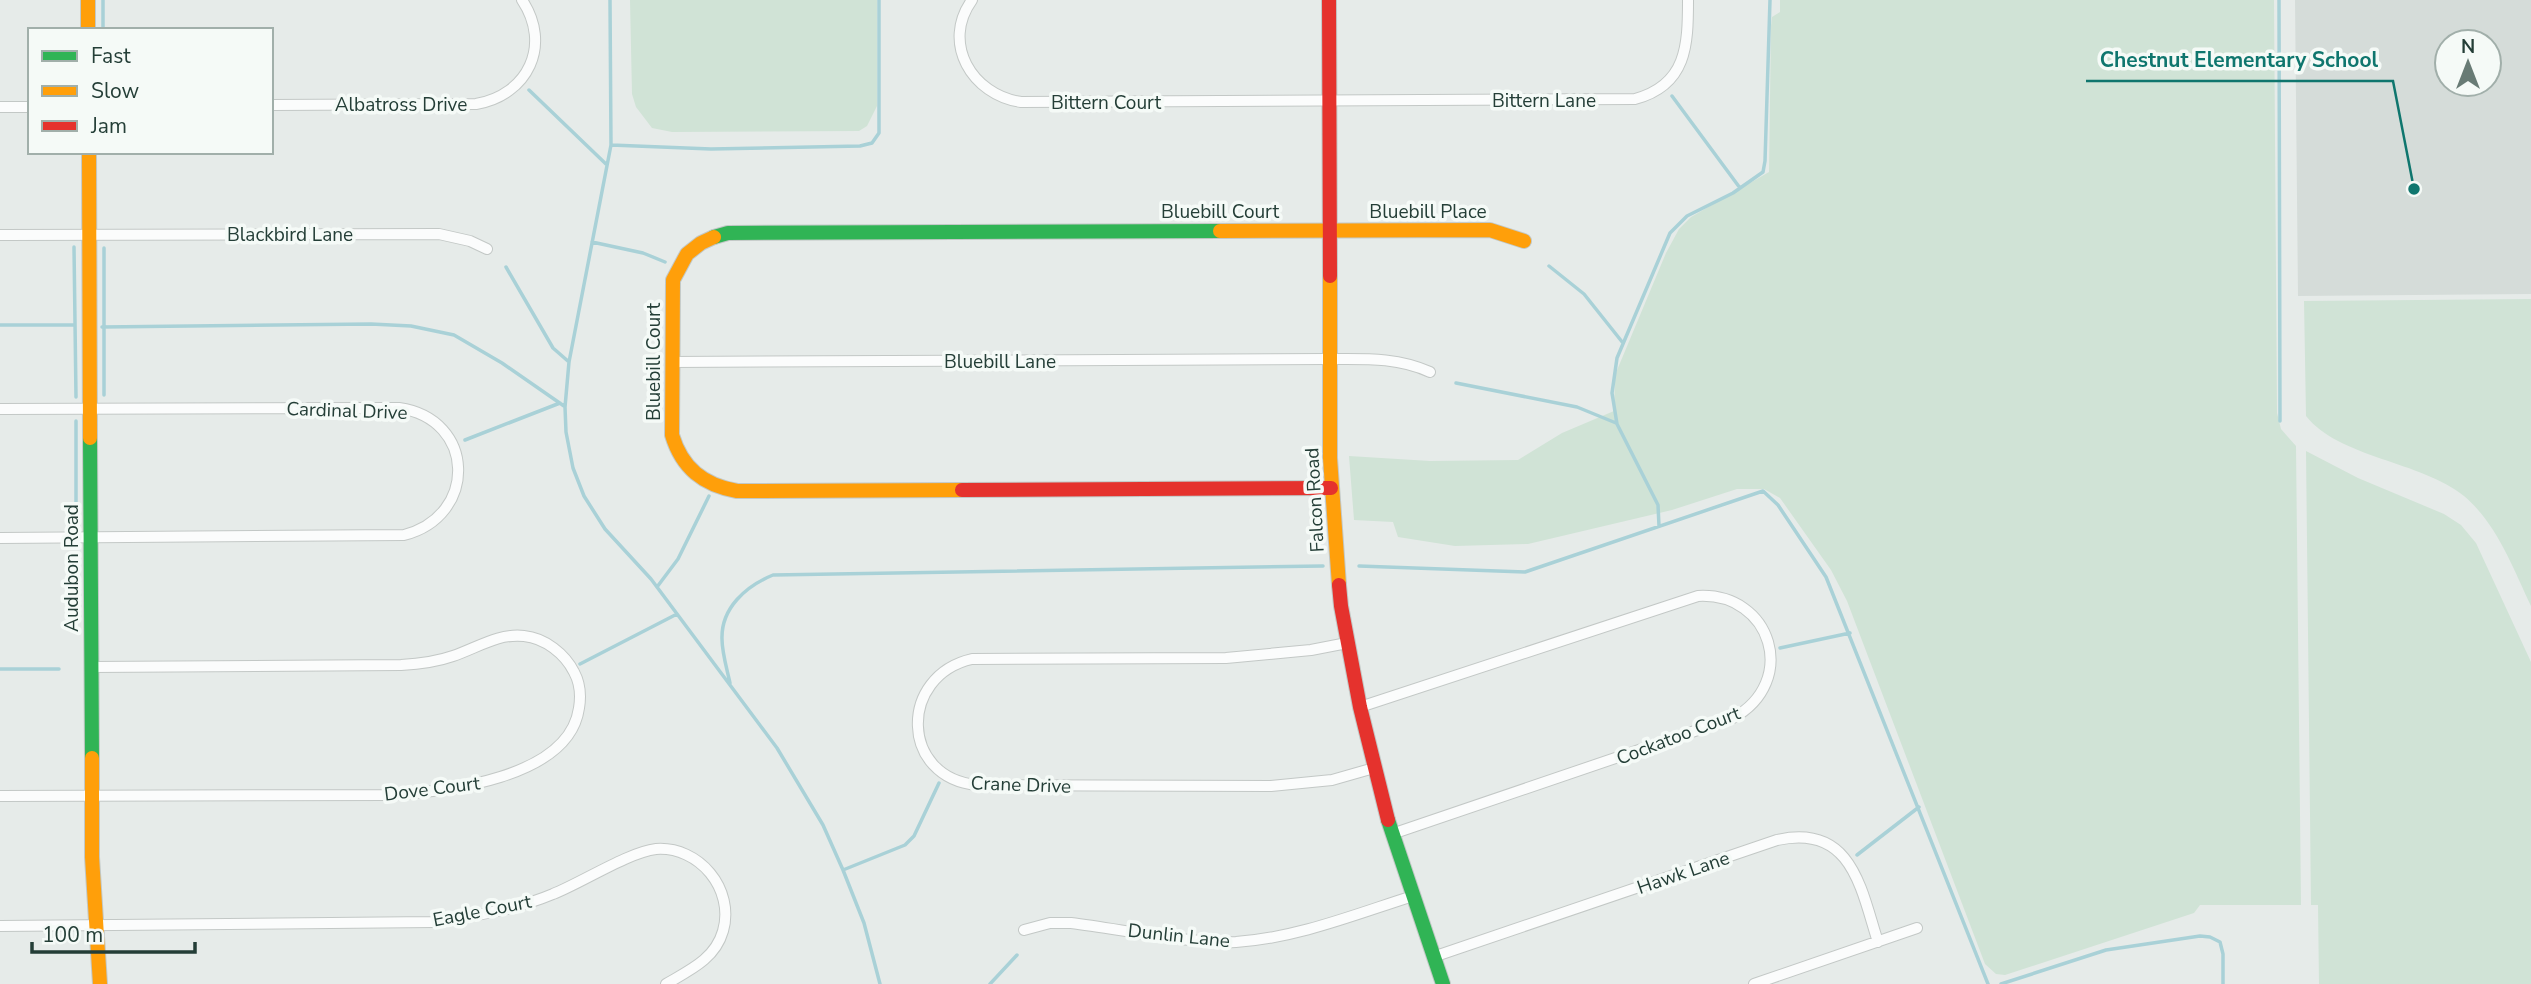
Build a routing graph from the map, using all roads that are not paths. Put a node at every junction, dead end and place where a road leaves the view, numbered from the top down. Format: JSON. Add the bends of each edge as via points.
{"nodes":[{"id":1,"x":88,"y":0,"type":"edge"},
{"id":2,"x":522,"y":0,"type":"edge"},
{"id":3,"x":972,"y":0,"type":"edge"},
{"id":4,"x":1329,"y":0,"type":"edge"},
{"id":5,"x":1688,"y":0,"type":"edge"},
{"id":6,"x":88,"y":28,"type":"edge"},
{"id":7,"x":1329,"y":102,"type":"junction"},
{"id":8,"x":273,"y":105,"type":"edge"},
{"id":9,"x":0,"y":107,"type":"edge"},
{"id":10,"x":28,"y":107,"type":"edge"},
{"id":11,"x":89,"y":154,"type":"edge"},
{"id":12,"x":1329,"y":230,"type":"junction"},
{"id":13,"x":89,"y":234,"type":"junction"},
{"id":14,"x":0,"y":235,"type":"edge"},
{"id":15,"x":1524,"y":241,"type":"dead end"},
{"id":16,"x":487,"y":250,"type":"dead end"},
{"id":17,"x":1329,"y":359,"type":"junction"},
{"id":18,"x":671,"y":362,"type":"junction"},
{"id":19,"x":1430,"y":372,"type":"dead end"},
{"id":20,"x":0,"y":409,"type":"edge"},
{"id":21,"x":90,"y":409,"type":"junction"},
{"id":22,"x":1331,"y":488,"type":"junction"},
{"id":23,"x":0,"y":538,"type":"edge"},
{"id":24,"x":90,"y":538,"type":"junction"},
{"id":25,"x":1347,"y":643,"type":"junction"},
{"id":26,"x":91,"y":667,"type":"junction"},
{"id":27,"x":1360,"y":707,"type":"junction"},
{"id":28,"x":1374,"y":768,"type":"junction"},
{"id":29,"x":92,"y":795,"type":"junction"},
{"id":30,"x":0,"y":796,"type":"edge"},
{"id":31,"x":1392,"y":834,"type":"junction"},
{"id":32,"x":1413,"y":896,"type":"junction"},
{"id":33,"x":0,"y":926,"type":"edge"},
{"id":34,"x":95,"y":926,"type":"junction"},
{"id":35,"x":1917,"y":928,"type":"dead end"},
{"id":36,"x":1024,"y":930,"type":"dead end"},
{"id":37,"x":1878,"y":942,"type":"junction"},
{"id":38,"x":1433,"y":957,"type":"junction"},
{"id":39,"x":100,"y":984,"type":"edge"},
{"id":40,"x":666,"y":984,"type":"edge"},
{"id":41,"x":1443,"y":984,"type":"edge"},
{"id":42,"x":1754,"y":984,"type":"edge"}],
"edges":[{"from":1,"to":6,"type":"street"},
{"from":2,"to":8,"type":"street","name":"Albatross Drive","via":[[535,28],[533,57],[515,86],[493,100],[476,104]]},
{"from":3,"to":7,"type":"street","name":"Bittern Court","via":[[960,33],[964,61],[979,83],[1003,98],[1021,102]]},
{"from":4,"to":7,"type":"street","name":"Falcon Road"},
{"from":5,"to":7,"type":"street","name":"Bittern Lane","via":[[1688,34],[1680,65],[1665,85],[1643,97]]},
{"from":7,"to":12,"type":"street","name":"Falcon Road"},
{"from":9,"to":10,"type":"street"},
{"from":11,"to":13,"type":"street","name":"Audubon Road"},
{"from":12,"to":15,"type":"street","name":"Bluebill Place","via":[[1490,230]]},
{"from":12,"to":17,"type":"street","name":"Falcon Road"},
{"from":12,"to":18,"type":"street","name":"Bluebill Court","via":[[719,234],[693,247],[676,270]]},
{"from":13,"to":14,"type":"street","name":"Blackbird Lane"},
{"from":13,"to":16,"type":"street","name":"Blackbird Lane","via":[[439,234]]},
{"from":13,"to":21,"type":"street","name":"Audubon Road"},
{"from":17,"to":18,"type":"street","name":"Bluebill Lane"},
{"from":17,"to":19,"type":"street","name":"Bluebill Lane","via":[[1392,360]]},
{"from":17,"to":22,"type":"street","name":"Falcon Road"},
{"from":18,"to":22,"type":"street","name":"Bluebill Court","via":[[672,435],[678,452],[694,474],[727,490]]},
{"from":20,"to":21,"type":"street","name":"Cardinal Drive"},
{"from":21,"to":24,"type":"street","name":"Audubon Road"},
{"from":21,"to":24,"type":"street","name":"Cardinal Drive","via":[[409,410],[428,417],[444,431],[459,469],[456,488],[443,513],[404,536]]},
{"from":22,"to":25,"type":"street","name":"Falcon Road"},
{"from":23,"to":24,"type":"street","name":"Cardinal Drive"},
{"from":24,"to":26,"type":"street","name":"Audubon Road"},
{"from":25,"to":27,"type":"street","name":"Falcon Road"},
{"from":25,"to":28,"type":"street","name":"Crane Drive","via":[[1226,657],[972,659],[944,671],[929,685],[920,704],[919,735],[938,769],[977,785],[1271,786],[1332,780]]},
{"from":26,"to":29,"type":"street","name":"Audubon Road"},
{"from":26,"to":29,"type":"street","name":"Dove Court","via":[[401,666],[437,661],[498,638],[525,636],[562,655],[577,678],[580,699],[576,720],[561,744],[499,778],[459,787],[387,795]]},
{"from":27,"to":28,"type":"street","name":"Falcon Road"},
{"from":27,"to":31,"type":"street","name":"Cockatoo Court","via":[[1698,596],[1717,597],[1743,607],[1757,620],[1769,646],[1766,684],[1756,701],[1733,718]]},
{"from":28,"to":31,"type":"street","name":"Falcon Road"},
{"from":29,"to":30,"type":"street","name":"Dove Court"},
{"from":29,"to":34,"type":"street","name":"Audubon Road"},
{"from":31,"to":32,"type":"street","name":"Falcon Road"},
{"from":32,"to":36,"type":"street","name":"Dunlin Lane","via":[[1262,939],[1207,941],[1071,923]]},
{"from":32,"to":38,"type":"street","name":"Falcon Road"},
{"from":33,"to":34,"type":"street","name":"Eagle Court"},
{"from":34,"to":39,"type":"street","name":"Audubon Road"},
{"from":34,"to":40,"type":"street","name":"Eagle Court","via":[[433,922],[534,901],[638,854],[664,849],[691,857],[705,867],[717,883],[725,912],[714,950],[699,965]]},
{"from":35,"to":37,"type":"street"},
{"from":37,"to":38,"type":"street","name":"Hawk Lane","via":[[1848,861],[1825,843],[1796,837]]},
{"from":37,"to":42,"type":"street"},
{"from":38,"to":41,"type":"street","name":"Falcon Road"}]}
